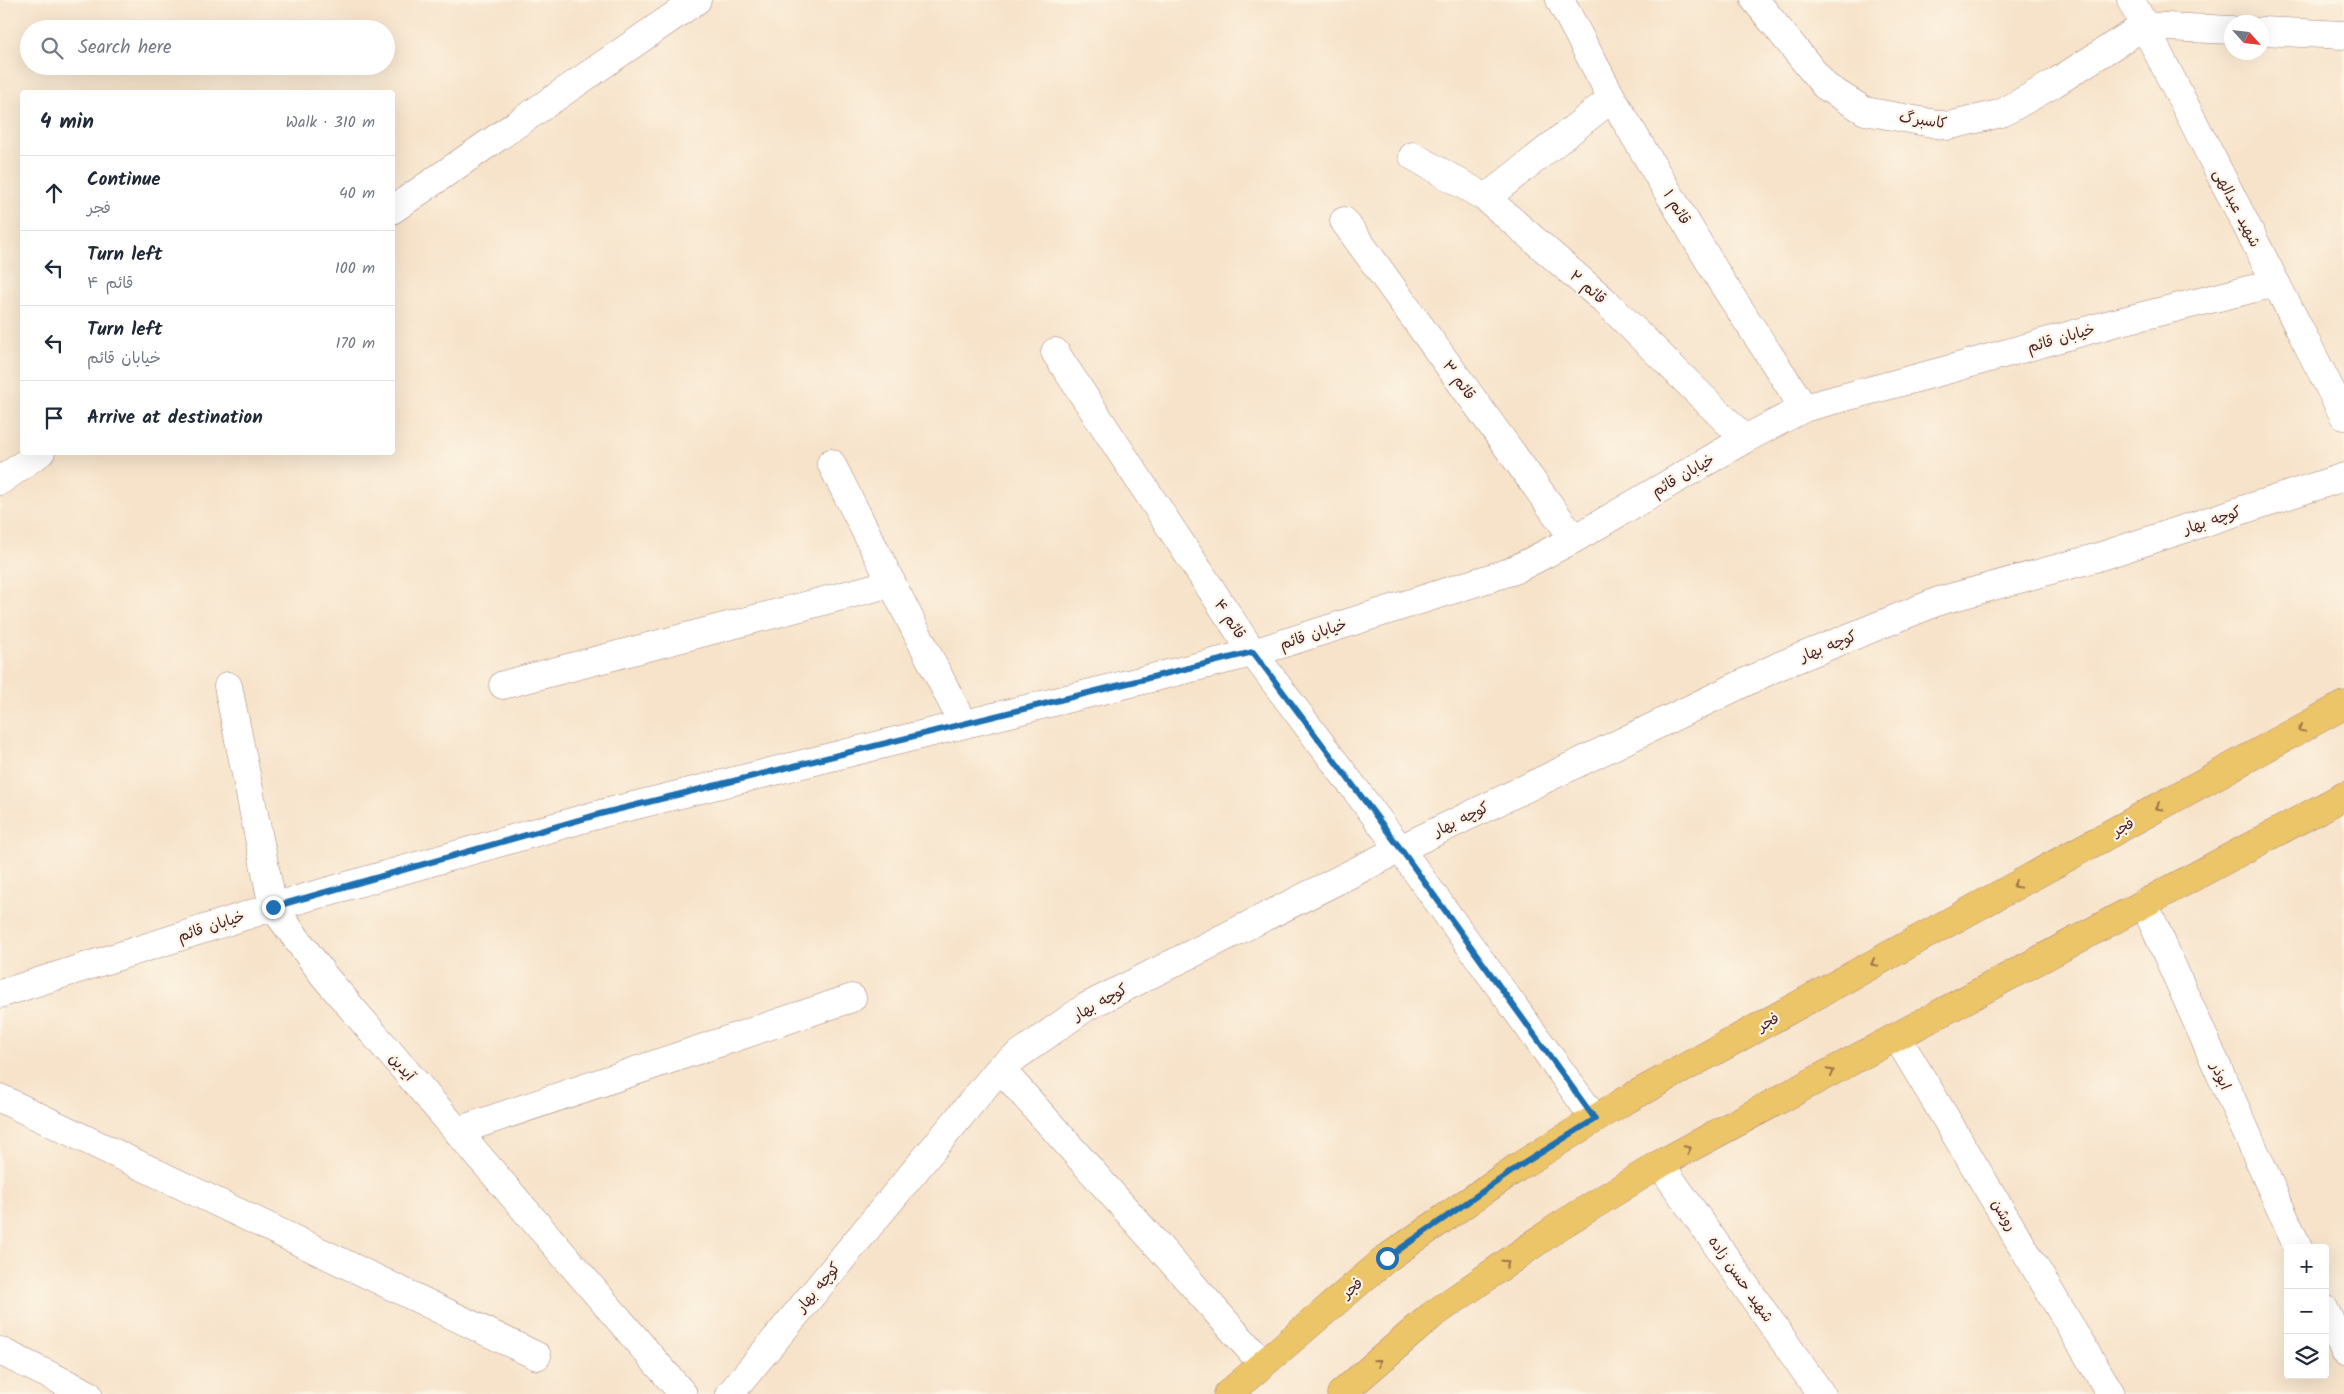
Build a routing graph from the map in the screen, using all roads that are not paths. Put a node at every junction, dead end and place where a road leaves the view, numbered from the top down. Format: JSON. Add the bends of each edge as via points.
{"nodes":[{"id":1,"x":697,"y":0,"type":"edge"},
{"id":2,"x":1560,"y":0,"type":"edge"},
{"id":3,"x":1755,"y":0,"type":"edge"},
{"id":4,"x":2131,"y":0,"type":"edge"},
{"id":5,"x":2144,"y":26,"type":"junction"},
{"id":6,"x":2224,"y":30,"type":"edge"},
{"id":7,"x":2269,"y":31,"type":"edge"},
{"id":8,"x":2344,"y":35,"type":"edge"},
{"id":9,"x":1612,"y":98,"type":"junction"},
{"id":10,"x":1413,"y":156,"type":"dead end"},
{"id":11,"x":1486,"y":198,"type":"junction"},
{"id":12,"x":395,"y":208,"type":"edge"},
{"id":13,"x":1344,"y":220,"type":"dead end"},
{"id":14,"x":2276,"y":283,"type":"junction"},
{"id":15,"x":1055,"y":352,"type":"dead end"},
{"id":16,"x":1804,"y":408,"type":"junction"},
{"id":17,"x":2344,"y":416,"type":"edge"},
{"id":18,"x":1745,"y":439,"type":"junction"},
{"id":19,"x":37,"y":455,"type":"edge"},
{"id":20,"x":830,"y":463,"type":"dead end"},
{"id":21,"x":2344,"y":478,"type":"edge"},
{"id":22,"x":0,"y":480,"type":"edge"},
{"id":23,"x":1574,"y":539,"type":"junction"},
{"id":24,"x":892,"y":582,"type":"junction"},
{"id":25,"x":1253,"y":652,"type":"junction"},
{"id":26,"x":503,"y":685,"type":"dead end"},
{"id":27,"x":228,"y":686,"type":"dead end"},
{"id":28,"x":2344,"y":705,"type":"edge"},
{"id":29,"x":963,"y":724,"type":"junction"},
{"id":30,"x":2344,"y":796,"type":"edge"},
{"id":31,"x":1400,"y":848,"type":"junction"},
{"id":32,"x":2144,"y":903,"type":"junction"},
{"id":33,"x":273,"y":907,"type":"junction"},
{"id":34,"x":0,"y":994,"type":"edge"},
{"id":35,"x":852,"y":998,"type":"dead end"},
{"id":36,"x":1897,"y":1037,"type":"junction"},
{"id":37,"x":1000,"y":1068,"type":"junction"},
{"id":38,"x":0,"y":1098,"type":"edge"},
{"id":39,"x":1595,"y":1119,"type":"junction"},
{"id":40,"x":458,"y":1131,"type":"junction"},
{"id":41,"x":1660,"y":1164,"type":"junction"},
{"id":42,"x":2296,"y":1244,"type":"edge"},
{"id":43,"x":2329,"y":1318,"type":"edge"},
{"id":44,"x":0,"y":1351,"type":"edge"},
{"id":45,"x":2344,"y":1351,"type":"edge"},
{"id":46,"x":537,"y":1356,"type":"dead end"},
{"id":47,"x":1263,"y":1364,"type":"junction"},
{"id":48,"x":88,"y":1394,"type":"edge"},
{"id":49,"x":683,"y":1394,"type":"edge"},
{"id":50,"x":730,"y":1394,"type":"edge"},
{"id":51,"x":1228,"y":1394,"type":"edge"},
{"id":52,"x":1341,"y":1394,"type":"edge"},
{"id":53,"x":1821,"y":1394,"type":"edge"},
{"id":54,"x":2111,"y":1394,"type":"edge"}],
"edges":[{"from":1,"to":12,"type":"street"},
{"from":2,"to":9,"type":"street","name":"قائم ۱"},
{"from":3,"to":5,"type":"street","name":"کاسبرگ","via":[[1825,86],[1865,111],[1948,126],[2002,113]]},
{"from":4,"to":5,"type":"street","name":"شهید عبدالهی"},
{"from":5,"to":6,"type":"street"},
{"from":5,"to":14,"type":"street","name":"شهید عبدالهی"},
{"from":7,"to":8,"type":"street"},
{"from":9,"to":11,"type":"street"},
{"from":9,"to":16,"type":"street","name":"قائم ۱","via":[[1721,281]]},
{"from":10,"to":11,"type":"street","name":"قائم ۲"},
{"from":11,"to":18,"type":"street","name":"قائم ۲","via":[[1606,302]]},
{"from":13,"to":23,"type":"street","name":"قائم ۳"},
{"from":14,"to":16,"type":"street","name":"خیابان قائم","via":[[2110,324]]},
{"from":14,"to":17,"type":"street","name":"شهید عبدالهی"},
{"from":15,"to":25,"type":"street","name":"قائم ۴"},
{"from":16,"to":18,"type":"street","name":"خیابان قائم"},
{"from":18,"to":23,"type":"street","name":"خیابان قائم"},
{"from":19,"to":22,"type":"street"},
{"from":20,"to":24,"type":"street"},
{"from":21,"to":31,"type":"street","name":"کوچه بهار","via":[[2095,558],[1939,602],[1779,666]]},
{"from":23,"to":25,"type":"street","name":"خیابان قائم","via":[[1512,571]]},
{"from":24,"to":26,"type":"street"},
{"from":24,"to":29,"type":"street"},
{"from":25,"to":29,"type":"street","name":"خیابان قائم"},
{"from":25,"to":31,"type":"street","name":"قائم ۴"},
{"from":27,"to":33,"type":"street","name":"آیدین"},
{"from":28,"to":39,"type":"main road","name":"فجر","one_way":true},
{"from":29,"to":33,"type":"street","name":"خیابان قائم","via":[[600,814]]},
{"from":30,"to":32,"type":"main road"},
{"from":31,"to":37,"type":"street","name":"کوچه بهار","via":[[1086,1007]]},
{"from":31,"to":39,"type":"street","name":"قائم ۴"},
{"from":32,"to":36,"type":"main road"},
{"from":32,"to":42,"type":"street","name":"ابوذر"},
{"from":33,"to":34,"type":"street","name":"خیابان قائم"},
{"from":33,"to":40,"type":"street","name":"آیدین","via":[[325,977]]},
{"from":35,"to":40,"type":"street"},
{"from":41,"to":36,"type":"main road","one_way":true},
{"from":36,"to":54,"type":"street","name":"روشن"},
{"from":37,"to":47,"type":"street"},
{"from":37,"to":50,"type":"street","name":"کوچه بهار"},
{"from":38,"to":46,"type":"street"},
{"from":39,"to":47,"type":"main road","name":"فجر","via":[[1518,1167],[1387,1258]]},
{"from":40,"to":49,"type":"street","name":"آیدین"},
{"from":52,"to":41,"type":"main road","one_way":true,"via":[[1431,1316],[1558,1227]]},
{"from":41,"to":53,"type":"street","name":"شهید حسن زاده"},
{"from":43,"to":45,"type":"street"},
{"from":44,"to":48,"type":"street"},
{"from":47,"to":51,"type":"main road","name":"فجر"}]}
